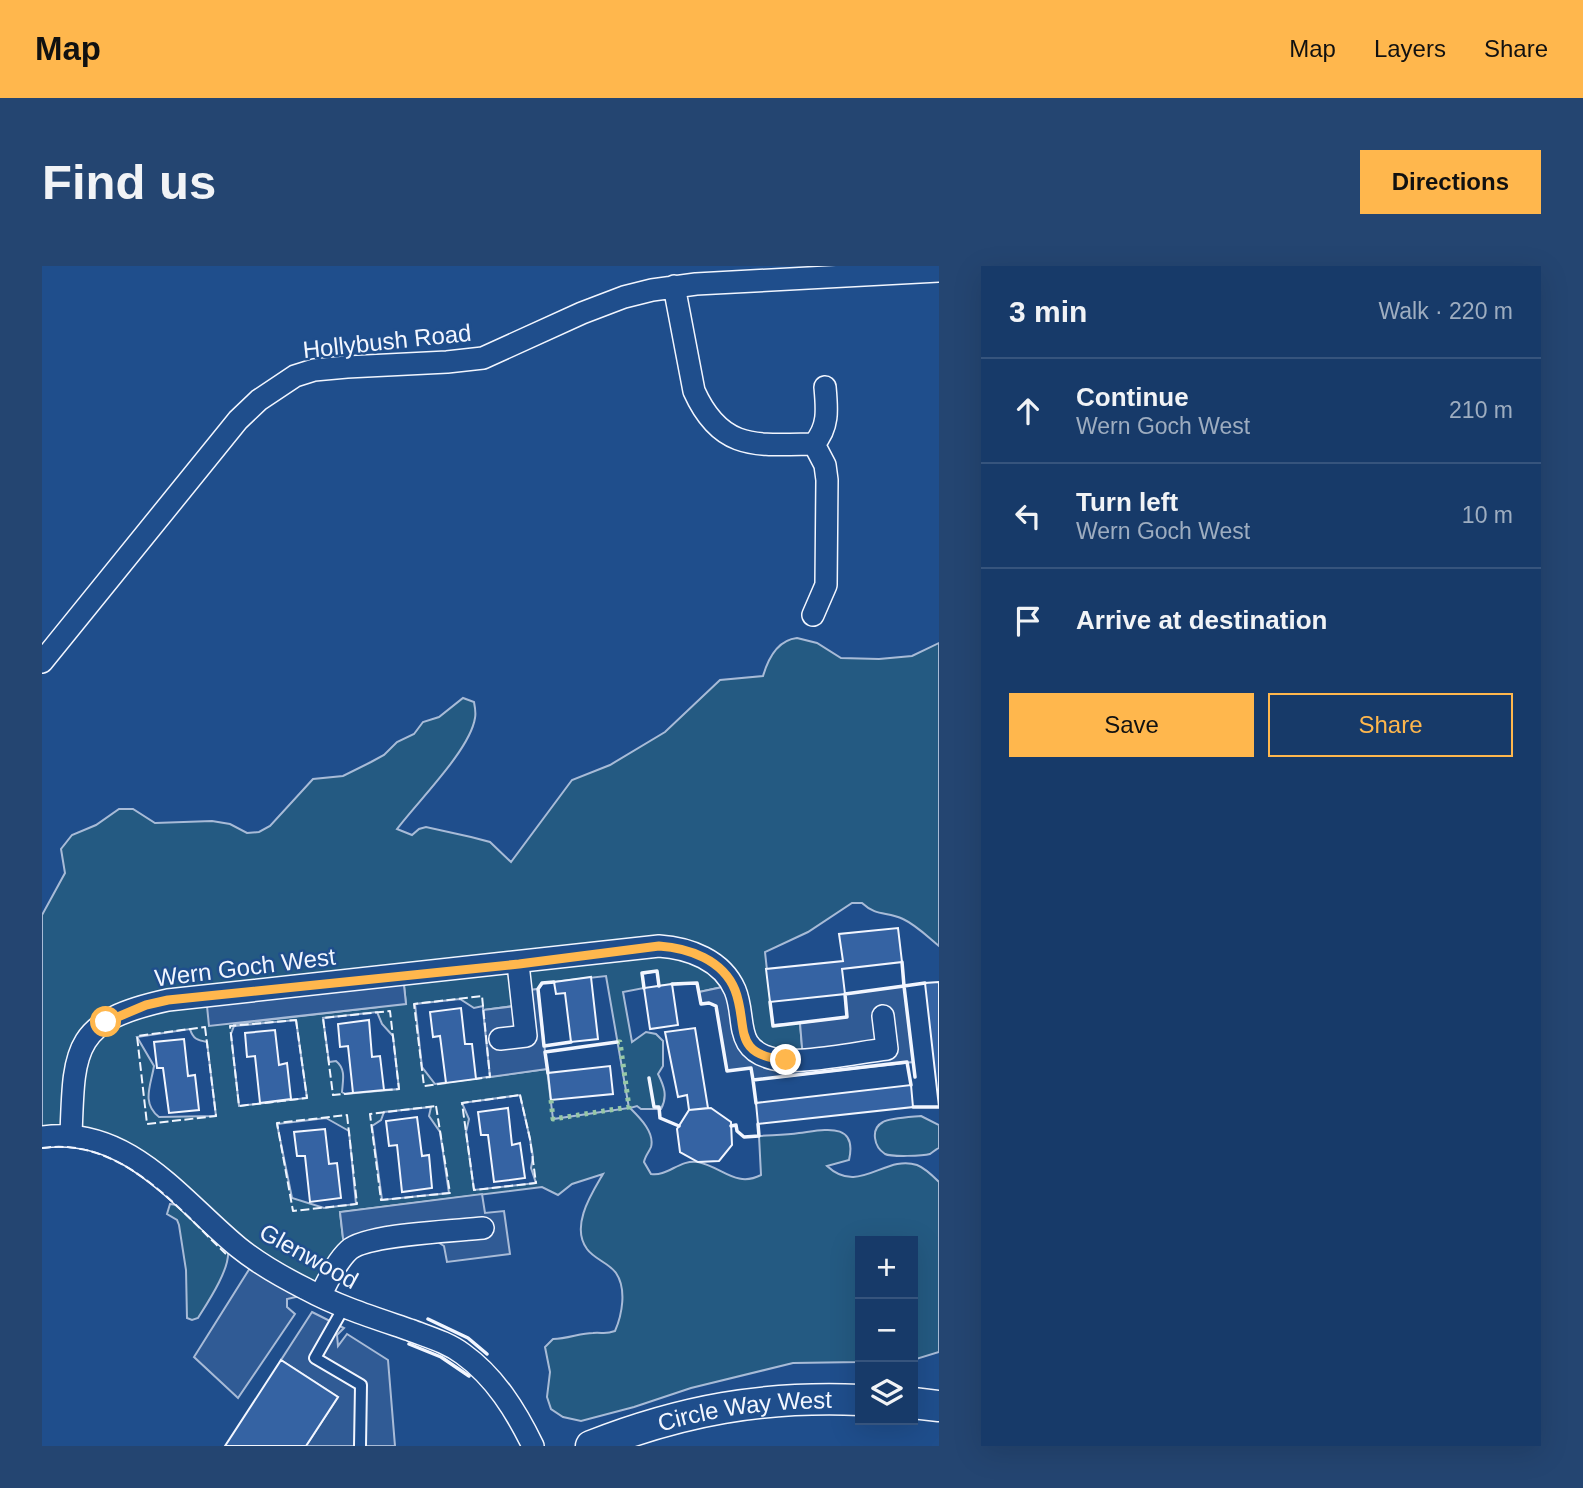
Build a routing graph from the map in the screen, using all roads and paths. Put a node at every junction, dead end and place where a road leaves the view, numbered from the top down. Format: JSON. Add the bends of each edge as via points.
{"nodes":[{"id":1,"x":939,"y":271,"type":"edge"},
{"id":2,"x":674,"y":286,"type":"junction"},
{"id":3,"x":825,"y":387,"type":"dead end"},
{"id":4,"x":814,"y":444,"type":"junction"},
{"id":5,"x":813,"y":615,"type":"dead end"},
{"id":6,"x":42,"y":662,"type":"edge"},
{"id":7,"x":519,"y":964,"type":"junction"},
{"id":8,"x":883,"y":1016,"type":"dead end"},
{"id":9,"x":500,"y":1039,"type":"dead end"},
{"id":10,"x":71,"y":1136,"type":"junction"},
{"id":11,"x":42,"y":1137,"type":"edge"},
{"id":12,"x":483,"y":1228,"type":"dead end"},
{"id":13,"x":320,"y":1296,"type":"junction"},
{"id":14,"x":344,"y":1307,"type":"junction"},
{"id":15,"x":855,"y":1400,"type":"edge"},
{"id":16,"x":918,"y":1404,"type":"edge"},
{"id":17,"x":939,"y":1406,"type":"edge"},
{"id":18,"x":360,"y":1446,"type":"edge"},
{"id":19,"x":533,"y":1446,"type":"edge"},
{"id":20,"x":592,"y":1446,"type":"edge"}],
"edges":[{"from":1,"to":2,"type":"street","name":"Hollybush Road"},
{"from":2,"to":4,"type":"street","via":[[694,391],[710,418],[723,431],[759,445]]},
{"from":2,"to":6,"type":"street","name":"Hollybush Road","via":[[624,297],[483,358],[314,370],[278,385],[218,443]]},
{"from":3,"to":4,"type":"street","via":[[826,421]]},
{"from":4,"to":5,"type":"street","via":[[827,480],[826,585]]},
{"from":7,"to":8,"type":"street","name":"Wern Goch West","via":[[659,946],[690,951],[726,976],[735,990],[744,1038],[751,1048],[774,1059],[887,1049]]},
{"from":7,"to":9,"type":"street","via":[[526,1036]]},
{"from":7,"to":10,"type":"street","name":"Wern Goch West","via":[[146,1005],[106,1022],[83,1043],[73,1079]]},
{"from":10,"to":11,"type":"street","name":"Glenwood"},
{"from":10,"to":13,"type":"street","name":"Glenwood","via":[[96,1140],[136,1158],[256,1260]]},
{"from":12,"to":13,"type":"street","via":[[356,1245],[340,1261]]},
{"from":13,"to":14,"type":"street","name":"Glenwood"},
{"from":14,"to":18,"type":"lane","via":[[315,1358],[361,1385]]},
{"from":14,"to":19,"type":"street","name":"Glenwood","via":[[461,1352],[508,1400]]},
{"from":15,"to":20,"type":"street","name":"Circle Way West","via":[[726,1406],[657,1422]]},
{"from":16,"to":17,"type":"street"}]}
